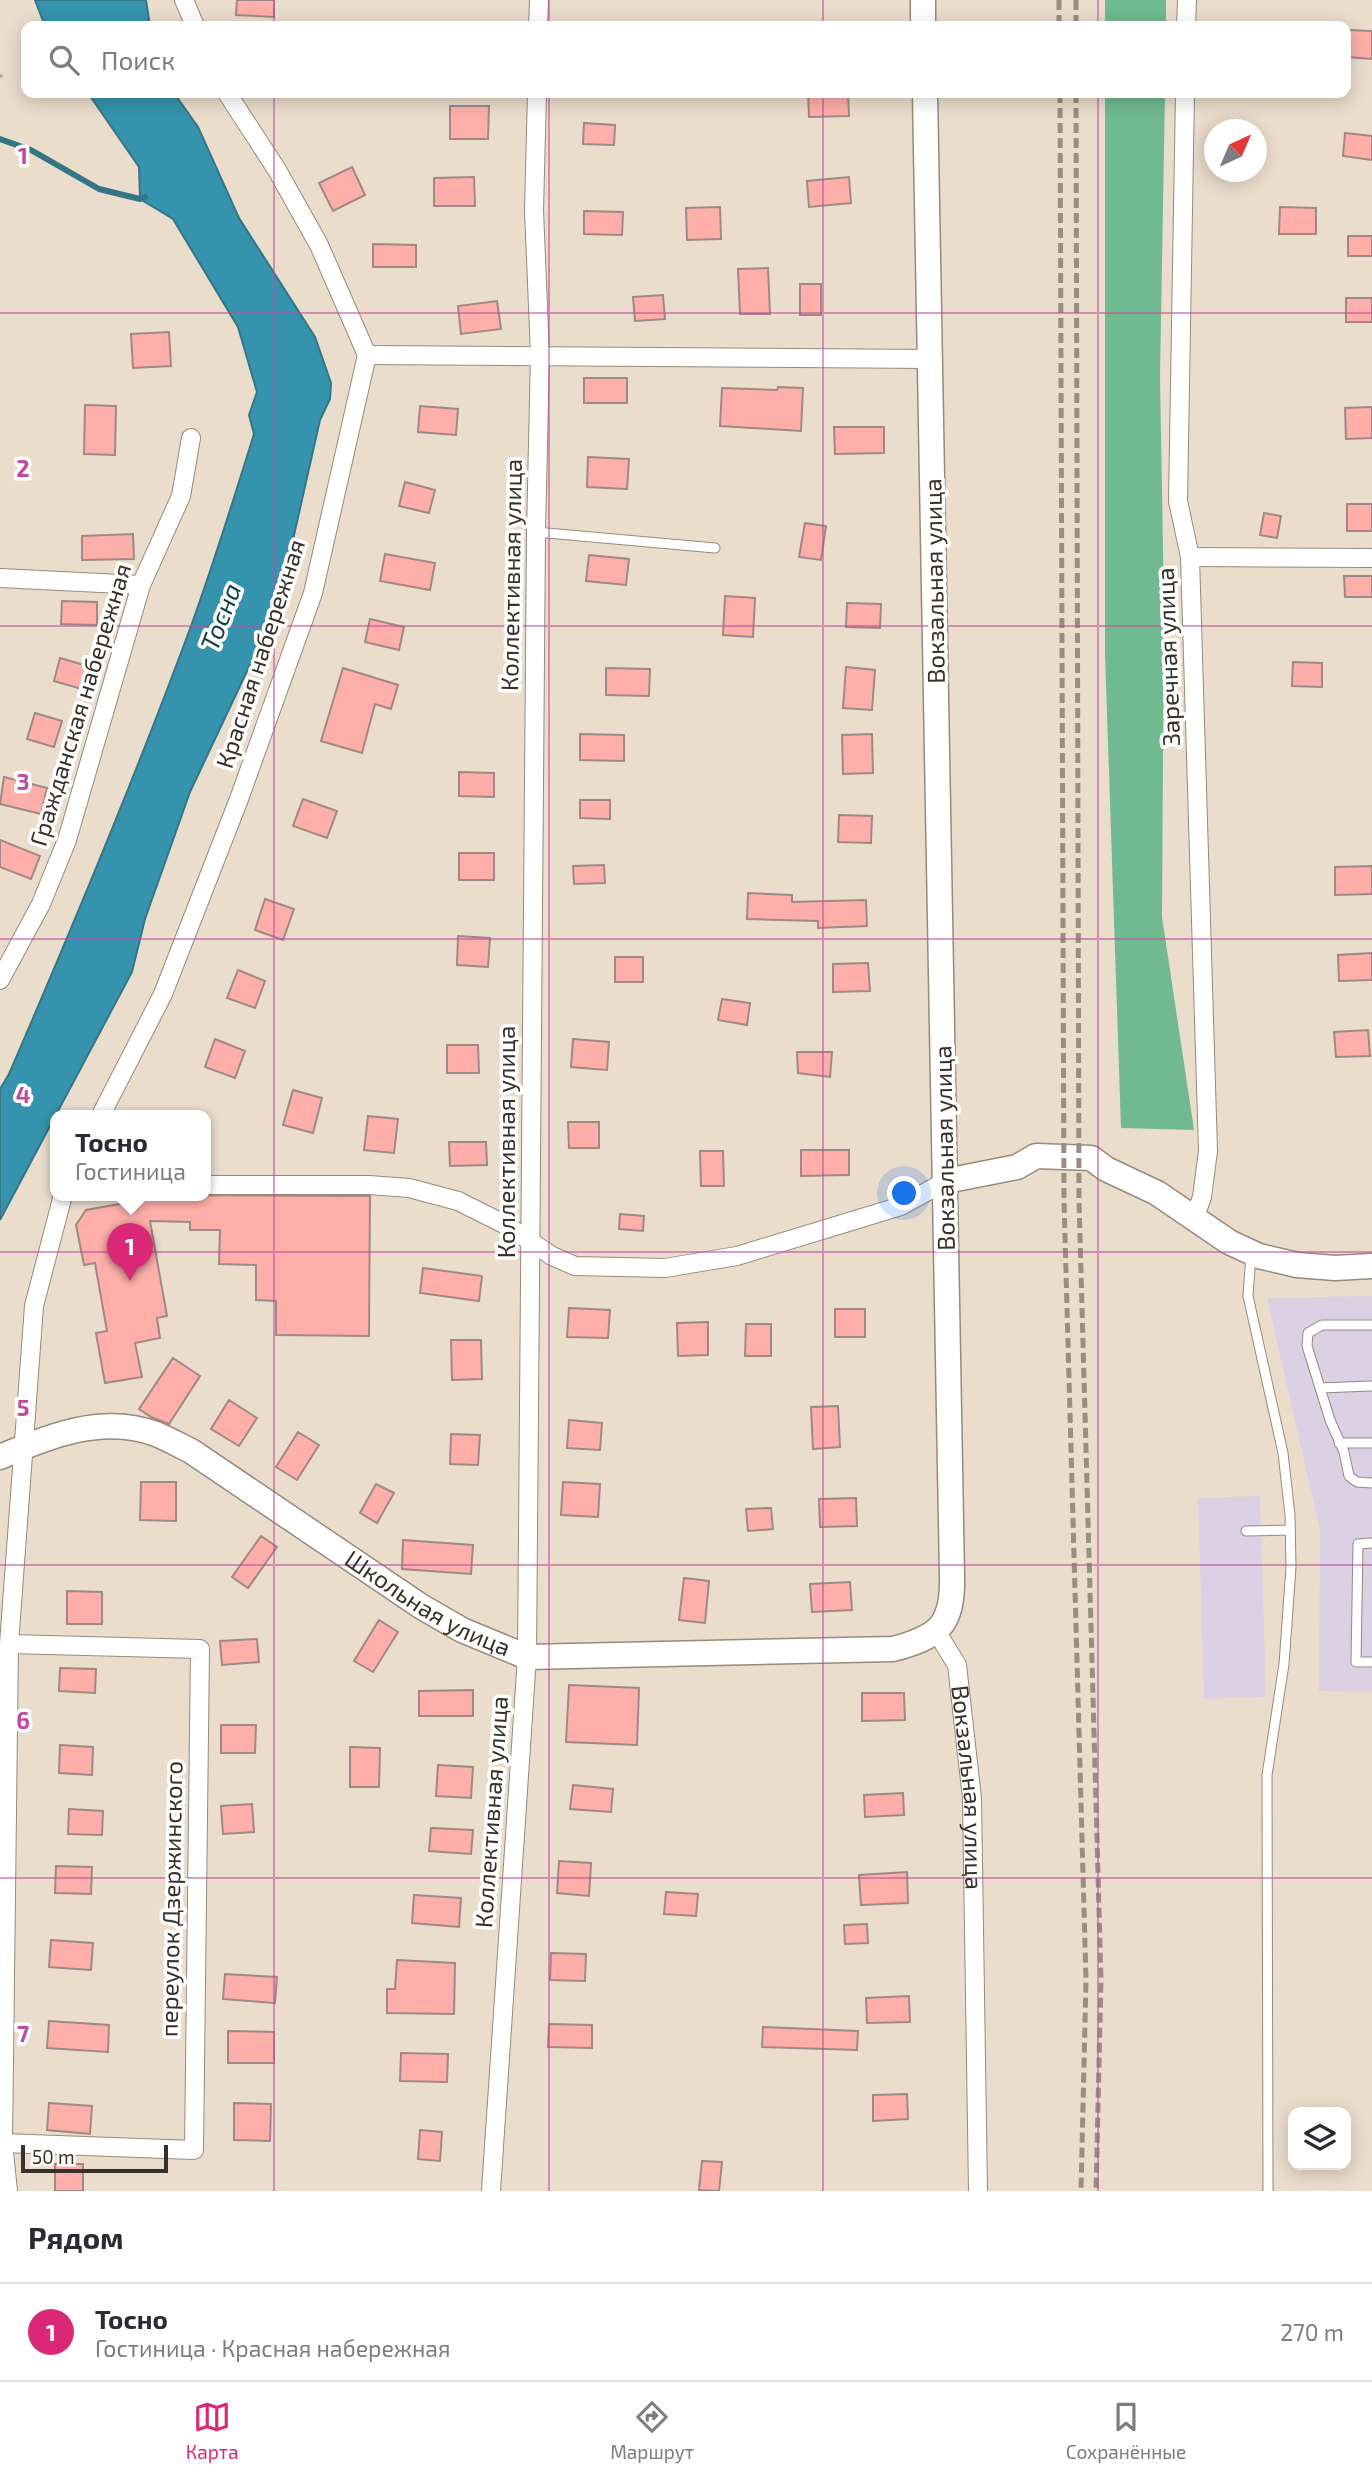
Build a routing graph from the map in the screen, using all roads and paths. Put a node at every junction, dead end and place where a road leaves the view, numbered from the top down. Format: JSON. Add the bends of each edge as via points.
{"nodes":[{"id":1,"x":184,"y":0,"type":"edge"},
{"id":2,"x":539,"y":0,"type":"edge"},
{"id":3,"x":923,"y":0,"type":"edge"},
{"id":4,"x":1186,"y":0,"type":"edge"},
{"id":5,"x":193,"y":21,"type":"edge"},
{"id":6,"x":538,"y":21,"type":"edge"},
{"id":7,"x":923,"y":21,"type":"edge"},
{"id":8,"x":1186,"y":21,"type":"edge"},
{"id":9,"x":230,"y":98,"type":"edge"},
{"id":10,"x":537,"y":98,"type":"edge"},
{"id":11,"x":925,"y":98,"type":"edge"},
{"id":12,"x":1185,"y":98,"type":"edge"},
{"id":13,"x":368,"y":355,"type":"junction"},
{"id":14,"x":540,"y":355,"type":"junction"},
{"id":15,"x":931,"y":359,"type":"junction"},
{"id":16,"x":191,"y":438,"type":"dead end"},
{"id":17,"x":536,"y":533,"type":"junction"},
{"id":18,"x":715,"y":548,"type":"dead end"},
{"id":19,"x":1190,"y":557,"type":"junction"},
{"id":20,"x":1372,"y":558,"type":"edge"},
{"id":21,"x":0,"y":578,"type":"edge"},
{"id":22,"x":141,"y":585,"type":"junction"},
{"id":23,"x":0,"y":980,"type":"edge"},
{"id":24,"x":105,"y":1110,"type":"edge"},
{"id":25,"x":946,"y":1181,"type":"junction"},
{"id":26,"x":211,"y":1185,"type":"edge"},
{"id":27,"x":61,"y":1201,"type":"edge"},
{"id":28,"x":1194,"y":1219,"type":"junction"},
{"id":29,"x":531,"y":1241,"type":"junction"},
{"id":30,"x":1251,"y":1252,"type":"junction"},
{"id":31,"x":1372,"y":1266,"type":"edge"},
{"id":32,"x":1372,"y":1325,"type":"edge"},
{"id":33,"x":1372,"y":1386,"type":"edge"},
{"id":34,"x":1320,"y":1388,"type":"junction"},
{"id":35,"x":1339,"y":1443,"type":"junction"},
{"id":36,"x":1372,"y":1443,"type":"edge"},
{"id":37,"x":24,"y":1447,"type":"junction"},
{"id":38,"x":0,"y":1457,"type":"edge"},
{"id":39,"x":1372,"y":1483,"type":"edge"},
{"id":40,"x":1290,"y":1530,"type":"junction"},
{"id":41,"x":1246,"y":1531,"type":"dead end"},
{"id":42,"x":1372,"y":1543,"type":"edge"},
{"id":43,"x":936,"y":1631,"type":"junction"},
{"id":44,"x":9,"y":1644,"type":"junction"},
{"id":45,"x":527,"y":1657,"type":"junction"},
{"id":46,"x":1372,"y":1662,"type":"edge"},
{"id":47,"x":3,"y":2143,"type":"junction"},
{"id":48,"x":8,"y":2191,"type":"edge"},
{"id":49,"x":491,"y":2191,"type":"edge"},
{"id":50,"x":978,"y":2191,"type":"edge"},
{"id":51,"x":1268,"y":2191,"type":"edge"}],
"edges":[{"from":1,"to":5,"type":"street"},
{"from":2,"to":6,"type":"street"},
{"from":3,"to":7,"type":"street"},
{"from":4,"to":8,"type":"street"},
{"from":9,"to":13,"type":"street","via":[[318,245]]},
{"from":10,"to":14,"type":"street","name":"Коллективная улица","via":[[534,210]]},
{"from":11,"to":15,"type":"street","name":"Вокзальная улица"},
{"from":12,"to":19,"type":"street","name":"Заречная улица","via":[[1178,501]]},
{"from":13,"to":14,"type":"street"},
{"from":13,"to":24,"type":"street","name":"Красная набережная","via":[[313,593],[163,994]]},
{"from":14,"to":15,"type":"street"},
{"from":14,"to":17,"type":"street","name":"Коллективная улица"},
{"from":15,"to":25,"type":"street","name":"Вокзальная улица"},
{"from":16,"to":22,"type":"street","name":"Гражданская набережная","via":[[181,496]]},
{"from":17,"to":18,"type":"lane"},
{"from":17,"to":29,"type":"street","name":"Коллективная улица"},
{"from":19,"to":20,"type":"street"},
{"from":19,"to":28,"type":"street","name":"Заречная улица","via":[[1208,1151]]},
{"from":21,"to":22,"type":"street"},
{"from":22,"to":23,"type":"street","name":"Гражданская набережная","via":[[67,840],[41,904]]},
{"from":25,"to":28,"type":"street","via":[[1017,1167],[1033,1173],[1106,1169],[1157,1193]]},
{"from":25,"to":29,"type":"street","via":[[901,1206],[737,1256],[664,1268],[575,1266]]},
{"from":25,"to":43,"type":"street","name":"Вокзальная улица","via":[[953,1597],[948,1615]]},
{"from":26,"to":29,"type":"street","via":[[410,1188],[458,1201]]},
{"from":27,"to":37,"type":"street","via":[[34,1306]]},
{"from":28,"to":30,"type":"street"},
{"from":29,"to":45,"type":"street","name":"Коллективная улица"},
{"from":30,"to":31,"type":"street","via":[[1297,1265]]},
{"from":30,"to":40,"type":"lane","via":[[1248,1296],[1283,1453]]},
{"from":32,"to":34,"type":"lane","via":[[1322,1325],[1308,1334],[1307,1346]]},
{"from":33,"to":34,"type":"lane"},
{"from":34,"to":35,"type":"lane"},
{"from":35,"to":36,"type":"lane"},
{"from":35,"to":39,"type":"lane","via":[[1349,1476]]},
{"from":37,"to":38,"type":"street","name":"Школьная улица"},
{"from":37,"to":44,"type":"street"},
{"from":37,"to":45,"type":"street","name":"Школьная улица","via":[[98,1426],[155,1434],[191,1451],[422,1607]]},
{"from":40,"to":41,"type":"lane"},
{"from":40,"to":51,"type":"lane","via":[[1284,1664],[1266,1774]]},
{"from":42,"to":46,"type":"lane","via":[[1358,1544],[1356,1662]]},
{"from":43,"to":45,"type":"street","name":"Школьная улица","via":[[922,1641],[893,1649]]},
{"from":43,"to":50,"type":"street","name":"Вокзальная улица","via":[[957,1665],[972,1798]]},
{"from":44,"to":47,"type":"street"},
{"from":44,"to":47,"type":"street","name":"переулок Дзержинского","via":[[200,1649],[194,2150]]},
{"from":45,"to":49,"type":"street","name":"Коллективная улица"},
{"from":47,"to":48,"type":"street"}]}
